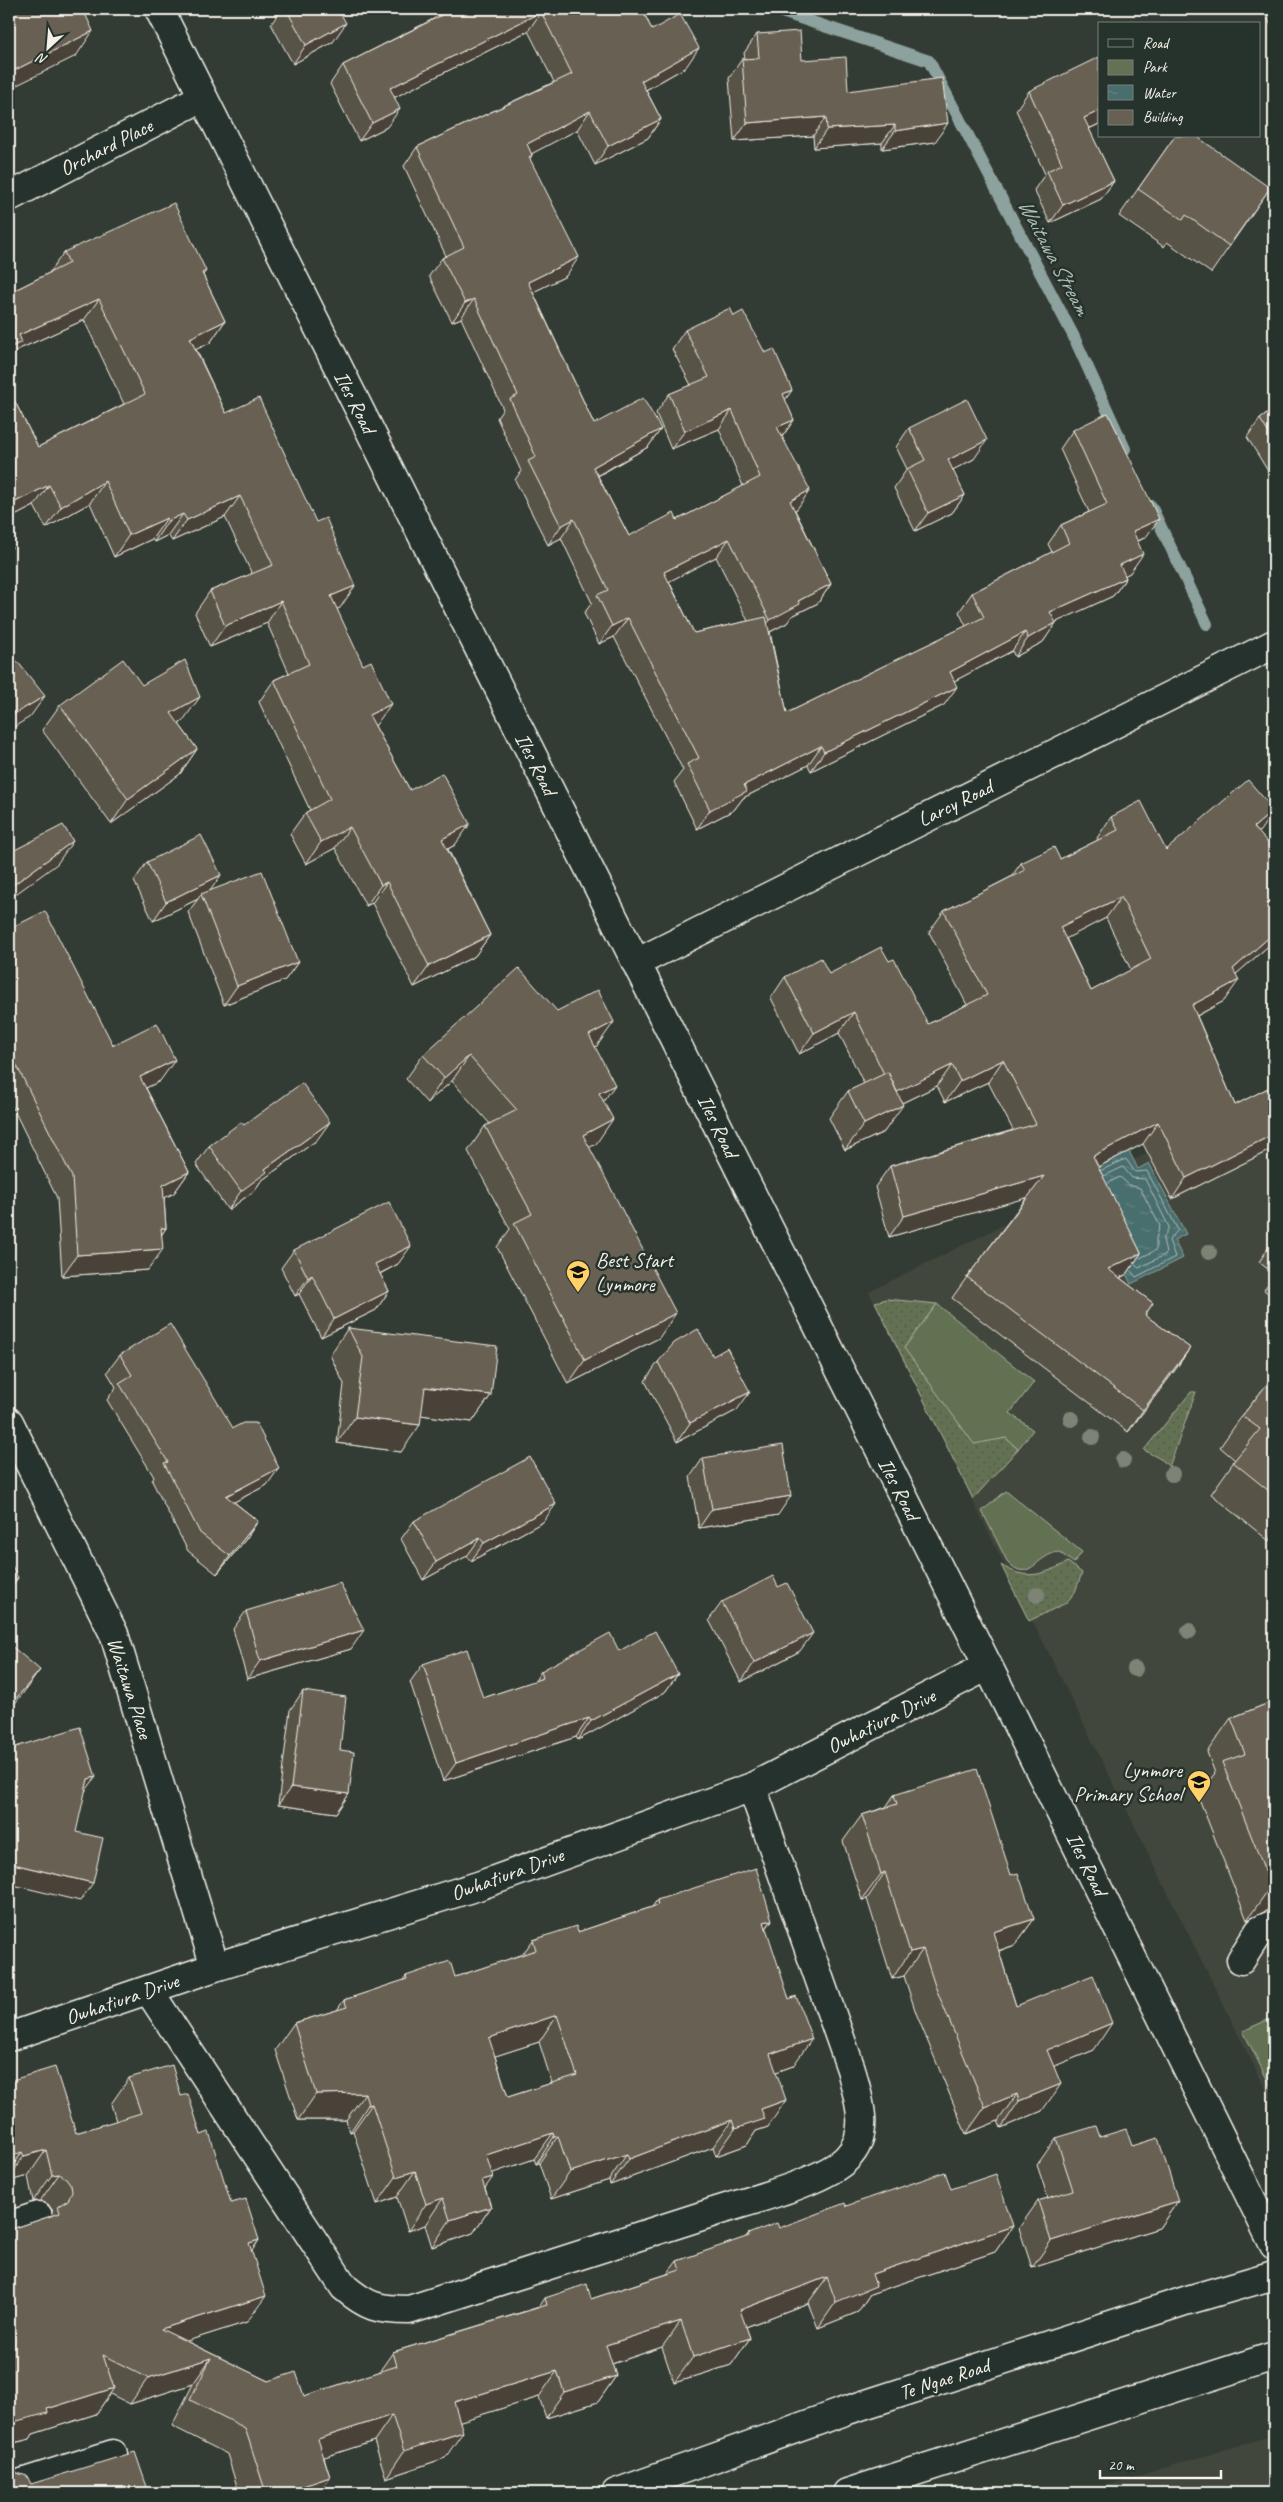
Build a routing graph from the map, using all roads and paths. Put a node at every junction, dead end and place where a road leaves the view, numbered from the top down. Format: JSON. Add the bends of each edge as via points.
{"nodes":[{"id":1,"x":159,"y":9,"type":"edge"},
{"id":2,"x":202,"y":97,"type":"junction"},
{"id":3,"x":9,"y":197,"type":"edge"},
{"id":4,"x":1274,"y":644,"type":"edge"},
{"id":5,"x":636,"y":962,"type":"junction"},
{"id":6,"x":9,"y":1422,"type":"edge"},
{"id":7,"x":988,"y":1666,"type":"junction"},
{"id":8,"x":752,"y":1787,"type":"junction"},
{"id":9,"x":1274,"y":1924,"type":"edge"},
{"id":10,"x":1241,"y":1960,"type":"dead end"},
{"id":11,"x":215,"y":1967,"type":"junction"},
{"id":12,"x":149,"y":1991,"type":"junction"},
{"id":13,"x":9,"y":2037,"type":"edge"},
{"id":14,"x":38,"y":2216,"type":"dead end"},
{"id":15,"x":9,"y":2226,"type":"edge"},
{"id":16,"x":1274,"y":2245,"type":"edge"},
{"id":17,"x":1274,"y":2275,"type":"edge"},
{"id":18,"x":1274,"y":2356,"type":"edge"},
{"id":19,"x":113,"y":2454,"type":"dead end"},
{"id":20,"x":9,"y":2487,"type":"edge"},
{"id":21,"x":616,"y":2493,"type":"edge"},
{"id":22,"x":848,"y":2493,"type":"edge"}],
"edges":[{"from":1,"to":2,"type":"main road","name":"Iles Road"},
{"from":2,"to":3,"type":"main road","name":"Orchard Place"},
{"from":2,"to":5,"type":"main road","name":"Iles Road"},
{"from":4,"to":5,"type":"main road","name":"Larcy Road"},
{"from":5,"to":7,"type":"main road","name":"Iles Road"},
{"from":6,"to":11,"type":"main road","name":"Waitawa Place","via":[[114,1634]]},
{"from":7,"to":8,"type":"main road","name":"Owhatiura Drive"},
{"from":7,"to":16,"type":"main road","name":"Iles Road"},
{"from":8,"to":11,"type":"main road","name":"Owhatiura Drive","via":[[478,1886]]},
{"from":8,"to":12,"type":"main road","via":[[851,2069],[862,2114],[861,2138],[848,2158],[828,2173],[766,2195],[410,2310],[384,2310],[362,2302],[344,2286]]},
{"from":9,"to":10,"type":"main road","via":[[1260,1930]]},
{"from":11,"to":12,"type":"main road","name":"Owhatiura Drive"},
{"from":12,"to":13,"type":"main road","name":"Owhatiura Drive"},
{"from":14,"to":15,"type":"main road"},
{"from":17,"to":21,"type":"main road","name":"Te Ngae Road","via":[[848,2410]]},
{"from":18,"to":22,"type":"main road"},
{"from":19,"to":20,"type":"main road"}]}
